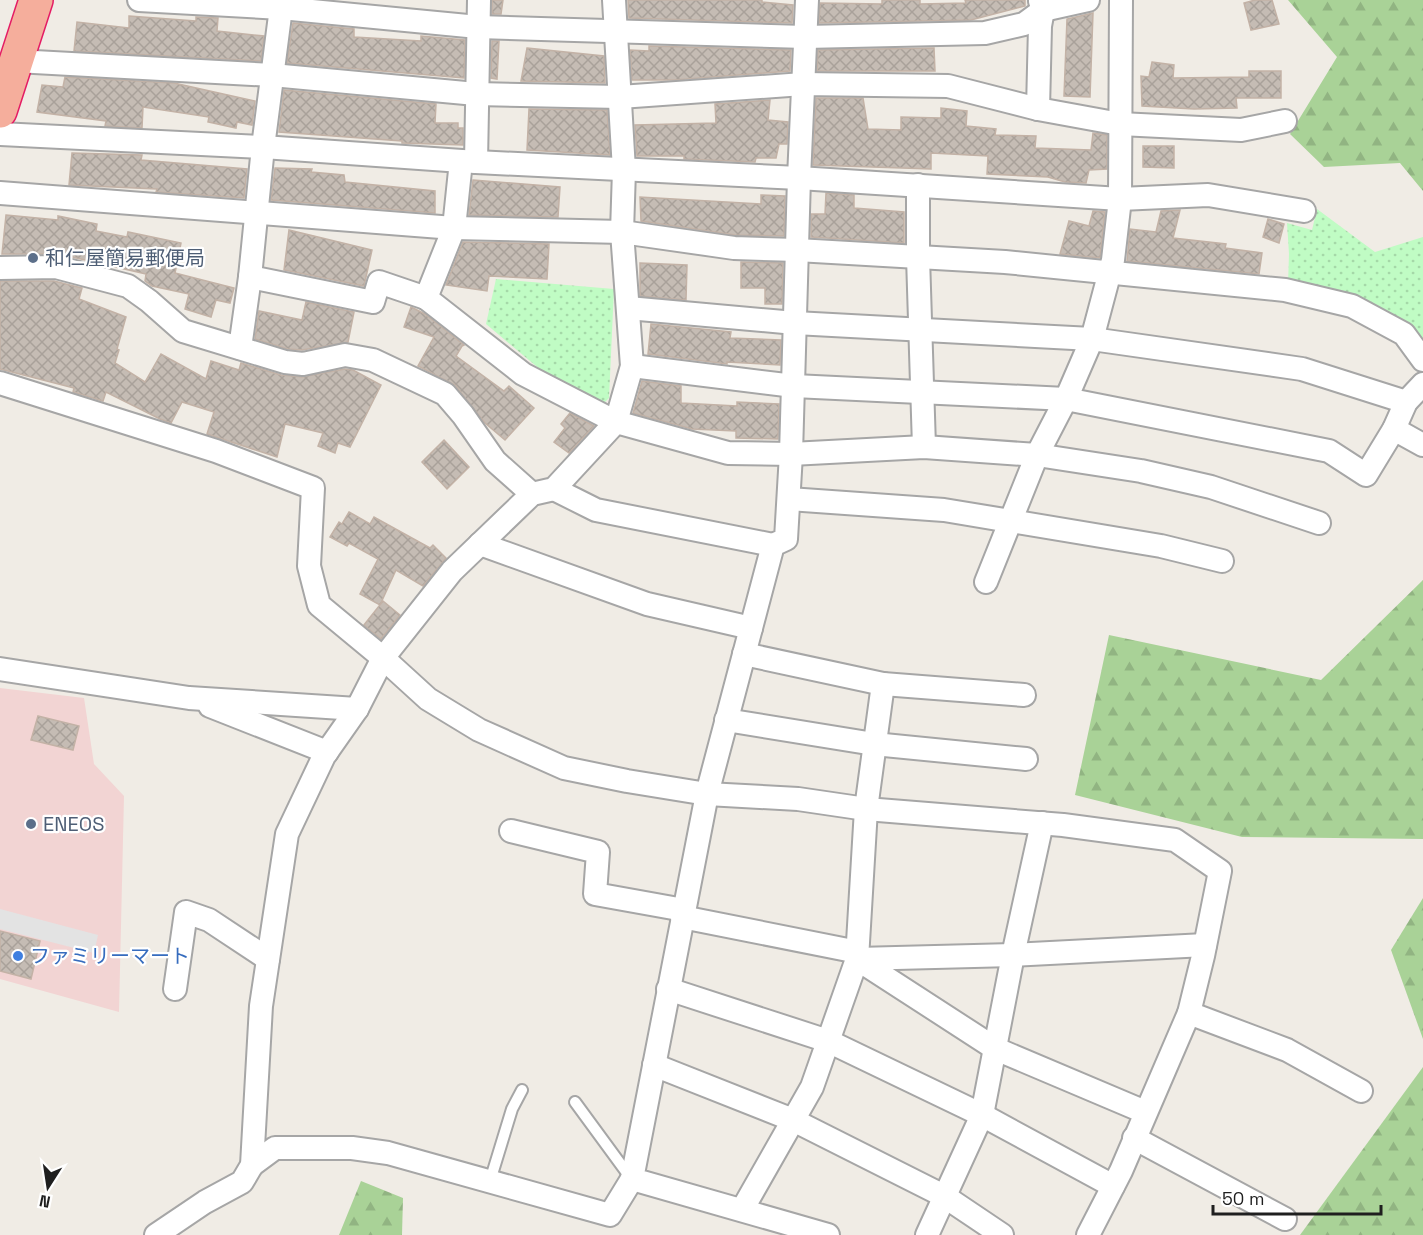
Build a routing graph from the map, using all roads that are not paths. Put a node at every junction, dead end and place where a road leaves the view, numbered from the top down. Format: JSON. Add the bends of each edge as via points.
{"nodes":[{"id":1,"x":36,"y":0,"type":"edge"},
{"id":2,"x":139,"y":0,"type":"edge"},
{"id":3,"x":479,"y":0,"type":"edge"},
{"id":4,"x":614,"y":0,"type":"edge"},
{"id":5,"x":807,"y":0,"type":"edge"},
{"id":6,"x":1088,"y":0,"type":"edge"},
{"id":7,"x":1121,"y":0,"type":"edge"},
{"id":8,"x":281,"y":4,"type":"edge"},
{"id":9,"x":1041,"y":5,"type":"edge"},
{"id":10,"x":478,"y":27,"type":"junction"},
{"id":11,"x":616,"y":32,"type":"junction"},
{"id":12,"x":806,"y":37,"type":"junction"},
{"id":13,"x":16,"y":61,"type":"junction"},
{"id":14,"x":272,"y":75,"type":"junction"},
{"id":15,"x":803,"y":84,"type":"junction"},
{"id":16,"x":476,"y":94,"type":"junction"},
{"id":17,"x":620,"y":97,"type":"junction"},
{"id":18,"x":1038,"y":109,"type":"junction"},
{"id":19,"x":0,"y":111,"type":"edge"},
{"id":20,"x":1285,"y":121,"type":"dead end"},
{"id":21,"x":1120,"y":124,"type":"junction"},
{"id":22,"x":0,"y":134,"type":"edge"},
{"id":23,"x":263,"y":147,"type":"junction"},
{"id":24,"x":469,"y":162,"type":"junction"},
{"id":25,"x":624,"y":170,"type":"junction"},
{"id":26,"x":799,"y":178,"type":"junction"},
{"id":27,"x":918,"y":185,"type":"junction"},
{"id":28,"x":0,"y":193,"type":"edge"},
{"id":29,"x":1120,"y":199,"type":"junction"},
{"id":30,"x":1304,"y":211,"type":"dead end"},
{"id":31,"x":257,"y":213,"type":"junction"},
{"id":32,"x":454,"y":228,"type":"junction"},
{"id":33,"x":622,"y":232,"type":"junction"},
{"id":34,"x":797,"y":250,"type":"junction"},
{"id":35,"x":918,"y":257,"type":"junction"},
{"id":36,"x":0,"y":267,"type":"edge"},
{"id":37,"x":1109,"y":272,"type":"junction"},
{"id":38,"x":250,"y":277,"type":"junction"},
{"id":39,"x":426,"y":298,"type":"junction"},
{"id":40,"x":628,"y":308,"type":"junction"},
{"id":41,"x":795,"y":323,"type":"junction"},
{"id":42,"x":920,"y":329,"type":"junction"},
{"id":43,"x":1092,"y":339,"type":"junction"},
{"id":44,"x":240,"y":348,"type":"junction"},
{"id":45,"x":1423,"y":360,"type":"edge"},
{"id":46,"x":632,"y":366,"type":"junction"},
{"id":47,"x":0,"y":383,"type":"edge"},
{"id":48,"x":1423,"y":384,"type":"edge"},
{"id":49,"x":794,"y":386,"type":"junction"},
{"id":50,"x":923,"y":393,"type":"junction"},
{"id":51,"x":1066,"y":399,"type":"junction"},
{"id":52,"x":1406,"y":402,"type":"junction"},
{"id":53,"x":616,"y":422,"type":"junction"},
{"id":54,"x":1394,"y":429,"type":"junction"},
{"id":55,"x":1423,"y":445,"type":"edge"},
{"id":56,"x":924,"y":447,"type":"junction"},
{"id":57,"x":791,"y":454,"type":"junction"},
{"id":58,"x":1037,"y":455,"type":"junction"},
{"id":59,"x":554,"y":489,"type":"junction"},
{"id":60,"x":532,"y":494,"type":"junction"},
{"id":61,"x":789,"y":499,"type":"junction"},
{"id":62,"x":1011,"y":520,"type":"junction"},
{"id":63,"x":1319,"y":524,"type":"dead end"},
{"id":64,"x":480,"y":544,"type":"junction"},
{"id":65,"x":773,"y":545,"type":"junction"},
{"id":66,"x":1222,"y":561,"type":"dead end"},
{"id":67,"x":986,"y":582,"type":"dead end"},
{"id":68,"x":751,"y":628,"type":"junction"},
{"id":69,"x":744,"y":654,"type":"junction"},
{"id":70,"x":383,"y":658,"type":"junction"},
{"id":71,"x":0,"y":669,"type":"edge"},
{"id":72,"x":883,"y":684,"type":"junction"},
{"id":73,"x":1024,"y":695,"type":"dead end"},
{"id":74,"x":189,"y":698,"type":"junction"},
{"id":75,"x":357,"y":709,"type":"junction"},
{"id":76,"x":726,"y":720,"type":"junction"},
{"id":77,"x":874,"y":744,"type":"junction"},
{"id":78,"x":327,"y":752,"type":"junction"},
{"id":79,"x":1026,"y":759,"type":"dead end"},
{"id":80,"x":707,"y":794,"type":"junction"},
{"id":81,"x":866,"y":809,"type":"junction"},
{"id":82,"x":1042,"y":823,"type":"junction"},
{"id":83,"x":511,"y":831,"type":"dead end"},
{"id":84,"x":683,"y":913,"type":"junction"},
{"id":85,"x":1205,"y":945,"type":"junction"},
{"id":86,"x":1013,"y":955,"type":"junction"},
{"id":87,"x":857,"y":956,"type":"junction"},
{"id":88,"x":268,"y":959,"type":"junction"},
{"id":89,"x":176,"y":989,"type":"dead end"},
{"id":90,"x":668,"y":989,"type":"junction"},
{"id":91,"x":1189,"y":1013,"type":"junction"},
{"id":92,"x":828,"y":1041,"type":"junction"},
{"id":93,"x":996,"y":1048,"type":"junction"},
{"id":94,"x":654,"y":1065,"type":"junction"},
{"id":95,"x":522,"y":1090,"type":"dead end"},
{"id":96,"x":1361,"y":1091,"type":"dead end"},
{"id":97,"x":575,"y":1102,"type":"dead end"},
{"id":98,"x":1145,"y":1112,"type":"junction"},
{"id":99,"x":982,"y":1114,"type":"junction"},
{"id":100,"x":793,"y":1120,"type":"junction"},
{"id":101,"x":1134,"y":1138,"type":"junction"},
{"id":102,"x":252,"y":1165,"type":"junction"},
{"id":103,"x":632,"y":1179,"type":"junction"},
{"id":104,"x":490,"y":1181,"type":"junction"},
{"id":105,"x":1113,"y":1186,"type":"junction"},
{"id":106,"x":944,"y":1196,"type":"junction"},
{"id":107,"x":742,"y":1210,"type":"junction"},
{"id":108,"x":1285,"y":1219,"type":"dead end"},
{"id":109,"x":607,"y":1225,"type":"edge"},
{"id":110,"x":156,"y":1235,"type":"edge"},
{"id":111,"x":828,"y":1235,"type":"edge"},
{"id":112,"x":927,"y":1235,"type":"edge"},
{"id":113,"x":1002,"y":1235,"type":"edge"},
{"id":114,"x":1088,"y":1235,"type":"edge"}],
"edges":[{"from":1,"to":13,"type":"highway"},
{"from":2,"to":8,"type":"street"},
{"from":3,"to":10,"type":"street"},
{"from":4,"to":11,"type":"street"},
{"from":5,"to":12,"type":"street"},
{"from":6,"to":9,"type":"street"},
{"from":7,"to":21,"type":"street"},
{"from":8,"to":10,"type":"street"},
{"from":8,"to":14,"type":"street"},
{"from":9,"to":12,"type":"street","via":[[1024,24],[985,33]]},
{"from":9,"to":18,"type":"street"},
{"from":10,"to":11,"type":"street"},
{"from":10,"to":16,"type":"street"},
{"from":11,"to":12,"type":"street"},
{"from":11,"to":17,"type":"street"},
{"from":12,"to":15,"type":"street"},
{"from":13,"to":14,"type":"street"},
{"from":13,"to":19,"type":"highway"},
{"from":14,"to":16,"type":"street"},
{"from":14,"to":23,"type":"street"},
{"from":15,"to":17,"type":"street"},
{"from":15,"to":18,"type":"street","via":[[948,86]]},
{"from":15,"to":26,"type":"street"},
{"from":16,"to":17,"type":"street"},
{"from":16,"to":24,"type":"street"},
{"from":17,"to":25,"type":"street"},
{"from":18,"to":21,"type":"street"},
{"from":20,"to":21,"type":"street","via":[[1240,130]]},
{"from":21,"to":29,"type":"street"},
{"from":22,"to":23,"type":"street"},
{"from":23,"to":24,"type":"street"},
{"from":23,"to":31,"type":"street"},
{"from":24,"to":25,"type":"street"},
{"from":24,"to":32,"type":"street"},
{"from":25,"to":26,"type":"street"},
{"from":25,"to":33,"type":"street"},
{"from":26,"to":27,"type":"street"},
{"from":26,"to":34,"type":"street"},
{"from":27,"to":29,"type":"street"},
{"from":27,"to":35,"type":"street"},
{"from":28,"to":31,"type":"street"},
{"from":29,"to":30,"type":"street","via":[[1208,195]]},
{"from":29,"to":37,"type":"street"},
{"from":31,"to":32,"type":"street"},
{"from":31,"to":38,"type":"street"},
{"from":32,"to":33,"type":"street"},
{"from":32,"to":39,"type":"street"},
{"from":33,"to":34,"type":"street","via":[[734,248]]},
{"from":33,"to":40,"type":"street"},
{"from":34,"to":35,"type":"street"},
{"from":34,"to":41,"type":"street"},
{"from":35,"to":37,"type":"street"},
{"from":35,"to":42,"type":"street"},
{"from":36,"to":44,"type":"street","via":[[57,267],[128,286],[183,331]]},
{"from":37,"to":43,"type":"street"},
{"from":37,"to":45,"type":"street","via":[[1285,290],[1352,306],[1404,334]]},
{"from":38,"to":39,"type":"street","via":[[373,302],[379,282]]},
{"from":38,"to":44,"type":"street"},
{"from":39,"to":53,"type":"street","via":[[523,374]]},
{"from":40,"to":41,"type":"street"},
{"from":40,"to":46,"type":"street"},
{"from":41,"to":42,"type":"street"},
{"from":41,"to":49,"type":"street"},
{"from":42,"to":43,"type":"street"},
{"from":42,"to":50,"type":"street"},
{"from":43,"to":51,"type":"street"},
{"from":43,"to":52,"type":"street","via":[[1302,369]]},
{"from":44,"to":60,"type":"street","via":[[303,364],[345,355],[373,360],[445,394],[495,461]]},
{"from":46,"to":49,"type":"street"},
{"from":46,"to":53,"type":"street"},
{"from":47,"to":70,"type":"street","via":[[216,451],[313,489],[309,566],[319,605]]},
{"from":48,"to":52,"type":"street"},
{"from":49,"to":50,"type":"street"},
{"from":49,"to":57,"type":"street"},
{"from":50,"to":51,"type":"street"},
{"from":50,"to":56,"type":"street"},
{"from":51,"to":54,"type":"street","via":[[1329,451],[1366,475]]},
{"from":51,"to":58,"type":"street"},
{"from":52,"to":54,"type":"street"},
{"from":53,"to":57,"type":"street","via":[[728,453]]},
{"from":53,"to":59,"type":"street"},
{"from":54,"to":55,"type":"street"},
{"from":56,"to":57,"type":"street"},
{"from":56,"to":58,"type":"street"},
{"from":57,"to":61,"type":"street"},
{"from":58,"to":62,"type":"street"},
{"from":58,"to":63,"type":"street","via":[[1141,471],[1211,487]]},
{"from":59,"to":60,"type":"street"},
{"from":59,"to":65,"type":"street","via":[[596,510]]},
{"from":60,"to":64,"type":"street"},
{"from":61,"to":62,"type":"street","via":[[944,510]]},
{"from":61,"to":65,"type":"street","via":[[786,539]]},
{"from":62,"to":66,"type":"street","via":[[1161,546]]},
{"from":62,"to":67,"type":"street"},
{"from":64,"to":68,"type":"street","via":[[647,604]]},
{"from":64,"to":70,"type":"street","via":[[452,571]]},
{"from":65,"to":68,"type":"street"},
{"from":68,"to":69,"type":"street"},
{"from":69,"to":72,"type":"street"},
{"from":69,"to":76,"type":"street"},
{"from":70,"to":75,"type":"street"},
{"from":70,"to":80,"type":"street","via":[[428,699],[479,730],[564,768]]},
{"from":71,"to":74,"type":"street"},
{"from":72,"to":73,"type":"street"},
{"from":72,"to":77,"type":"street"},
{"from":74,"to":75,"type":"street"},
{"from":74,"to":78,"type":"street"},
{"from":75,"to":78,"type":"street"},
{"from":76,"to":77,"type":"street"},
{"from":76,"to":80,"type":"street"},
{"from":77,"to":79,"type":"street"},
{"from":77,"to":81,"type":"street"},
{"from":78,"to":88,"type":"street","via":[[287,834]]},
{"from":80,"to":81,"type":"street","via":[[798,799]]},
{"from":80,"to":84,"type":"street"},
{"from":81,"to":82,"type":"street"},
{"from":81,"to":87,"type":"street"},
{"from":82,"to":85,"type":"street","via":[[1174,840],[1220,871]]},
{"from":82,"to":86,"type":"street"},
{"from":83,"to":84,"type":"street","via":[[598,852],[595,894]]},
{"from":84,"to":87,"type":"street"},
{"from":84,"to":90,"type":"street"},
{"from":85,"to":86,"type":"street"},
{"from":85,"to":91,"type":"street"},
{"from":86,"to":87,"type":"street"},
{"from":86,"to":93,"type":"street"},
{"from":87,"to":92,"type":"street"},
{"from":87,"to":93,"type":"street"},
{"from":88,"to":89,"type":"street","via":[[209,920],[186,912]]},
{"from":88,"to":102,"type":"street","via":[[261,1006]]},
{"from":90,"to":92,"type":"street"},
{"from":90,"to":94,"type":"street"},
{"from":91,"to":96,"type":"street","via":[[1287,1050]]},
{"from":91,"to":98,"type":"street"},
{"from":92,"to":99,"type":"street"},
{"from":92,"to":100,"type":"street","via":[[812,1088]]},
{"from":93,"to":98,"type":"street"},
{"from":93,"to":99,"type":"street"},
{"from":94,"to":100,"type":"street"},
{"from":94,"to":103,"type":"street"},
{"from":95,"to":104,"type":"lane","via":[[512,1109]]},
{"from":97,"to":103,"type":"lane"},
{"from":98,"to":101,"type":"street"},
{"from":99,"to":105,"type":"street"},
{"from":99,"to":106,"type":"street"},
{"from":100,"to":106,"type":"street"},
{"from":100,"to":107,"type":"street"},
{"from":101,"to":105,"type":"street"},
{"from":101,"to":108,"type":"street"},
{"from":102,"to":104,"type":"street","via":[[275,1148],[352,1148],[388,1153]]},
{"from":102,"to":110,"type":"street","via":[[242,1182]]},
{"from":103,"to":107,"type":"street"},
{"from":103,"to":109,"type":"street"},
{"from":104,"to":109,"type":"street"},
{"from":105,"to":114,"type":"street"},
{"from":106,"to":112,"type":"street"},
{"from":106,"to":113,"type":"street"},
{"from":107,"to":111,"type":"street"}]}
